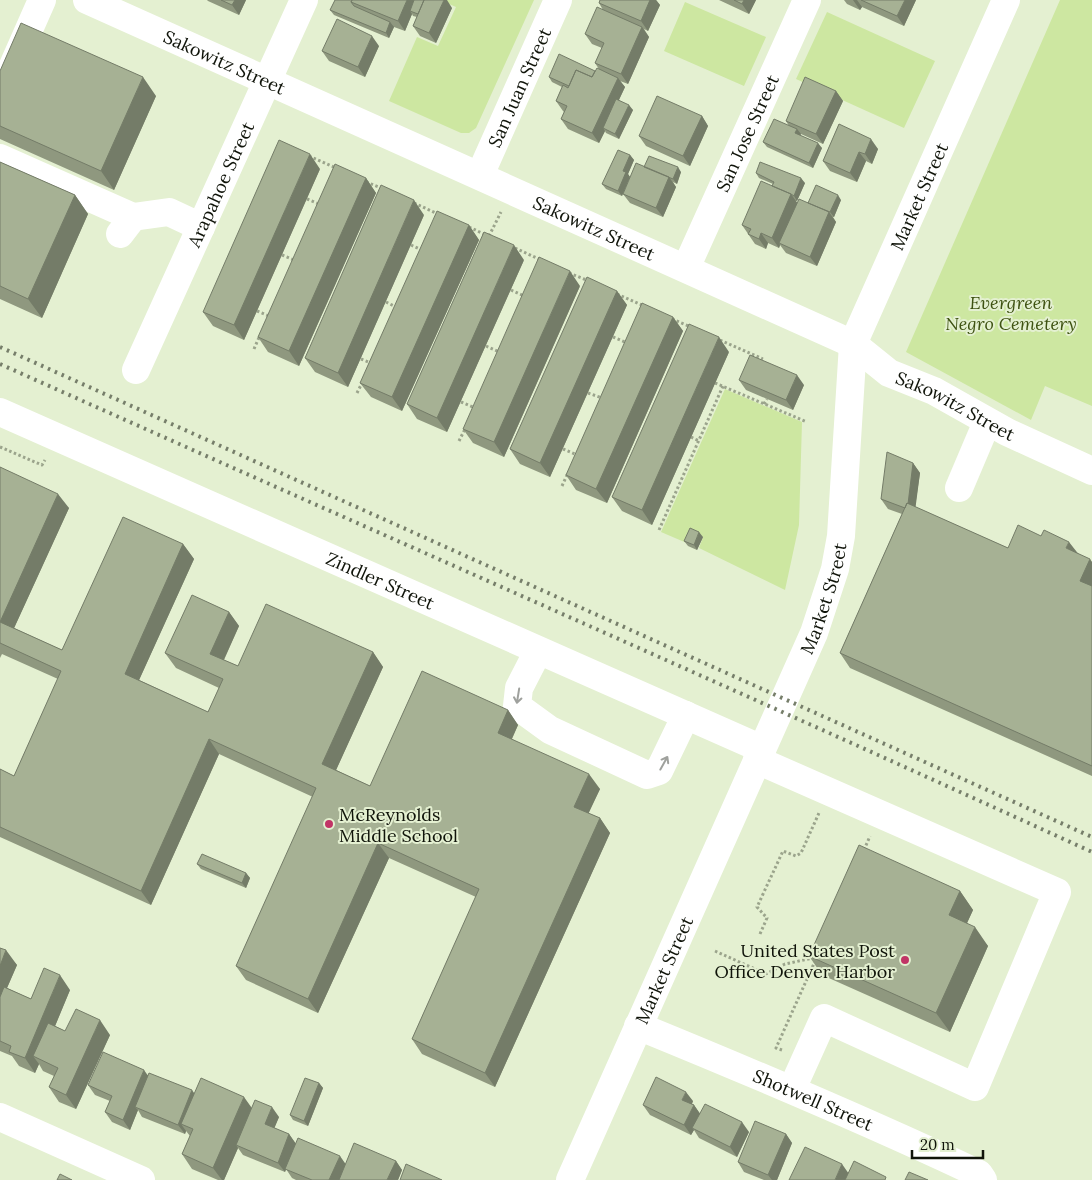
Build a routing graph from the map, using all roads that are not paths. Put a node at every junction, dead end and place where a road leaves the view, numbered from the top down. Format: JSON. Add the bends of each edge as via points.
{"nodes":[{"id":1,"x":42,"y":0,"type":"edge"},
{"id":2,"x":86,"y":0,"type":"edge"},
{"id":3,"x":304,"y":0,"type":"edge"},
{"id":4,"x":558,"y":0,"type":"edge"},
{"id":5,"x":807,"y":0,"type":"edge"},
{"id":6,"x":1006,"y":0,"type":"edge"},
{"id":7,"x":267,"y":81,"type":"junction"},
{"id":8,"x":0,"y":95,"type":"edge"},
{"id":9,"x":0,"y":158,"type":"edge"},
{"id":10,"x":480,"y":175,"type":"junction"},
{"id":11,"x":201,"y":227,"type":"junction"},
{"id":12,"x":686,"y":268,"type":"junction"},
{"id":13,"x":853,"y":344,"type":"junction"},
{"id":14,"x":136,"y":370,"type":"dead end"},
{"id":15,"x":0,"y":412,"type":"edge"},
{"id":16,"x":987,"y":422,"type":"junction"},
{"id":17,"x":1092,"y":471,"type":"edge"},
{"id":18,"x":959,"y":488,"type":"dead end"},
{"id":19,"x":538,"y":652,"type":"junction"},
{"id":20,"x":686,"y":715,"type":"junction"},
{"id":21,"x":759,"y":755,"type":"junction"},
{"id":22,"x":638,"y":1026,"type":"junction"},
{"id":23,"x":792,"y":1089,"type":"junction"},
{"id":24,"x":0,"y":1117,"type":"edge"},
{"id":25,"x":141,"y":1180,"type":"edge"},
{"id":26,"x":570,"y":1180,"type":"edge"},
{"id":27,"x":984,"y":1180,"type":"edge"}],
"edges":[{"from":1,"to":8,"type":"street"},
{"from":2,"to":7,"type":"street","name":"Sakowitz Street"},
{"from":3,"to":7,"type":"street","name":"Arapahoe Street"},
{"from":4,"to":10,"type":"street","name":"San Juan Street"},
{"from":5,"to":12,"type":"street","name":"San Jose Street"},
{"from":6,"to":13,"type":"street","name":"Market Street"},
{"from":7,"to":10,"type":"street","name":"Sakowitz Street"},
{"from":7,"to":11,"type":"street","name":"Arapahoe Street"},
{"from":9,"to":11,"type":"street","via":[[126,225],[169,212]]},
{"from":10,"to":12,"type":"street","name":"Sakowitz Street"},
{"from":11,"to":14,"type":"street","name":"Arapahoe Street"},
{"from":12,"to":13,"type":"street","name":"Sakowitz Street"},
{"from":13,"to":16,"type":"street","name":"Sakowitz Street","via":[[889,373],[934,391]]},
{"from":13,"to":21,"type":"street","name":"Market Street","via":[[842,536],[835,569],[814,633]]},
{"from":15,"to":19,"type":"street","name":"Zindler Street"},
{"from":16,"to":17,"type":"street","name":"Sakowitz Street"},
{"from":16,"to":18,"type":"street"},
{"from":19,"to":20,"type":"street","name":"Zindler Street"},
{"from":19,"to":20,"type":"street","one_way":true,"via":[[519,688],[517,706],[550,730],[648,775],[659,770]]},
{"from":20,"to":21,"type":"street","name":"Zindler Street"},
{"from":21,"to":22,"type":"street","name":"Market Street"},
{"from":21,"to":23,"type":"street","name":"Zindler Street","via":[[1057,892],[975,1088],[824,1018]]},
{"from":22,"to":23,"type":"street","name":"Shotwell Street"},
{"from":22,"to":26,"type":"street","name":"Market Street"},
{"from":23,"to":27,"type":"street","name":"Shotwell Street","via":[[979,1174]]},
{"from":24,"to":25,"type":"street"}]}
